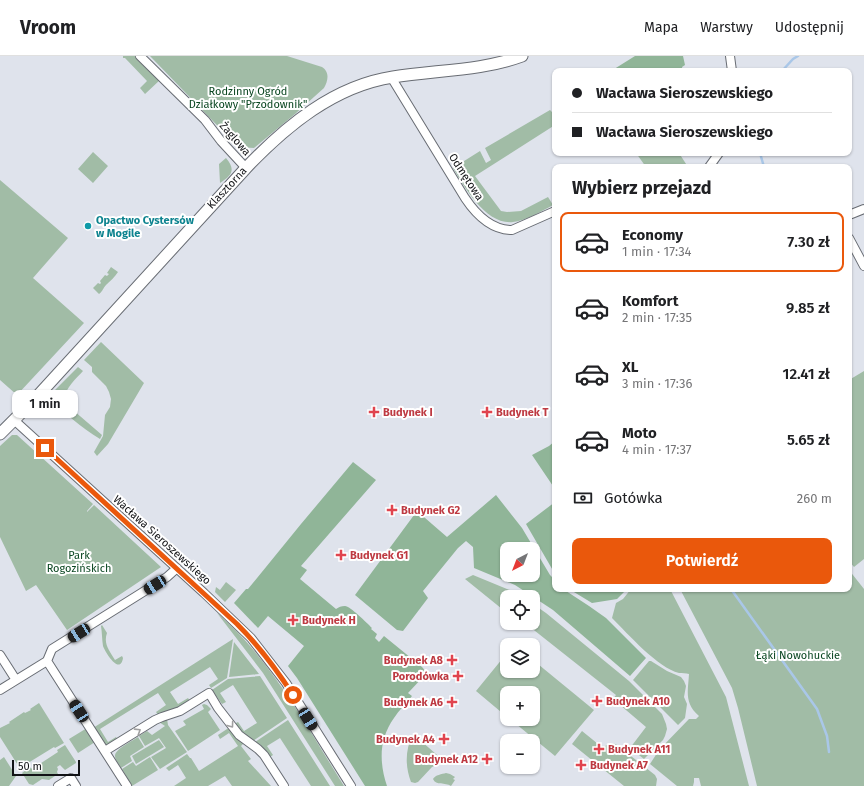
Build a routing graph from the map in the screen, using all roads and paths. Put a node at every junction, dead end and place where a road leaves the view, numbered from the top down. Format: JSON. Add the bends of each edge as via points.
{"nodes":[{"id":1,"x":140,"y":56,"type":"edge"},
{"id":2,"x":522,"y":56,"type":"edge"},
{"id":3,"x":730,"y":56,"type":"edge"},
{"id":4,"x":732,"y":68,"type":"edge"},
{"id":5,"x":391,"y":77,"type":"junction"},
{"id":6,"x":246,"y":168,"type":"junction"},
{"id":7,"x":864,"y":209,"type":"edge"},
{"id":8,"x":552,"y":212,"type":"edge"},
{"id":9,"x":852,"y":214,"type":"edge"},
{"id":10,"x":852,"y":244,"type":"edge"},
{"id":11,"x":864,"y":266,"type":"edge"},
{"id":12,"x":14,"y":420,"type":"junction"},
{"id":13,"x":0,"y":434,"type":"edge"},
{"id":14,"x":177,"y":568,"type":"junction"},
{"id":15,"x":0,"y":655,"type":"edge"},
{"id":16,"x":47,"y":661,"type":"junction"},
{"id":17,"x":16,"y":680,"type":"junction"},
{"id":18,"x":0,"y":690,"type":"edge"},
{"id":19,"x":105,"y":751,"type":"junction"},
{"id":20,"x":58,"y":786,"type":"edge"},
{"id":21,"x":76,"y":786,"type":"edge"},
{"id":22,"x":127,"y":786,"type":"edge"},
{"id":23,"x":284,"y":786,"type":"edge"},
{"id":24,"x":351,"y":786,"type":"edge"}],
"edges":[{"from":1,"to":6,"type":"street","name":"Żaglowa","via":[[204,120]]},
{"from":2,"to":5,"type":"street","name":"Klasztorna","via":[[487,65]]},
{"from":3,"to":4,"type":"street"},
{"from":5,"to":6,"type":"street","name":"Klasztorna","via":[[356,87],[324,103],[293,125]]},
{"from":5,"to":8,"type":"street","name":"Odmętowa","via":[[465,198],[483,219],[495,227],[512,230]]},
{"from":6,"to":12,"type":"street","name":"Klasztorna"},
{"from":7,"to":9,"type":"street"},
{"from":10,"to":11,"type":"street"},
{"from":12,"to":13,"type":"street","name":"Klasztorna"},
{"from":12,"to":14,"type":"street","name":"Wacława Sieroszewskiego"},
{"from":14,"to":16,"type":"street","via":[[167,577],[52,650]]},
{"from":14,"to":24,"type":"street","name":"Wacława Sieroszewskiego","via":[[262,651],[286,683]]},
{"from":15,"to":17,"type":"street"},
{"from":16,"to":17,"type":"street"},
{"from":16,"to":19,"type":"street"},
{"from":17,"to":18,"type":"street"},
{"from":19,"to":22,"type":"street"},
{"from":19,"to":23,"type":"street","one_way":true,"via":[[155,720],[180,711],[209,693],[239,735],[264,755]]},
{"from":20,"to":21,"type":"street","via":[[71,778]]}]}
